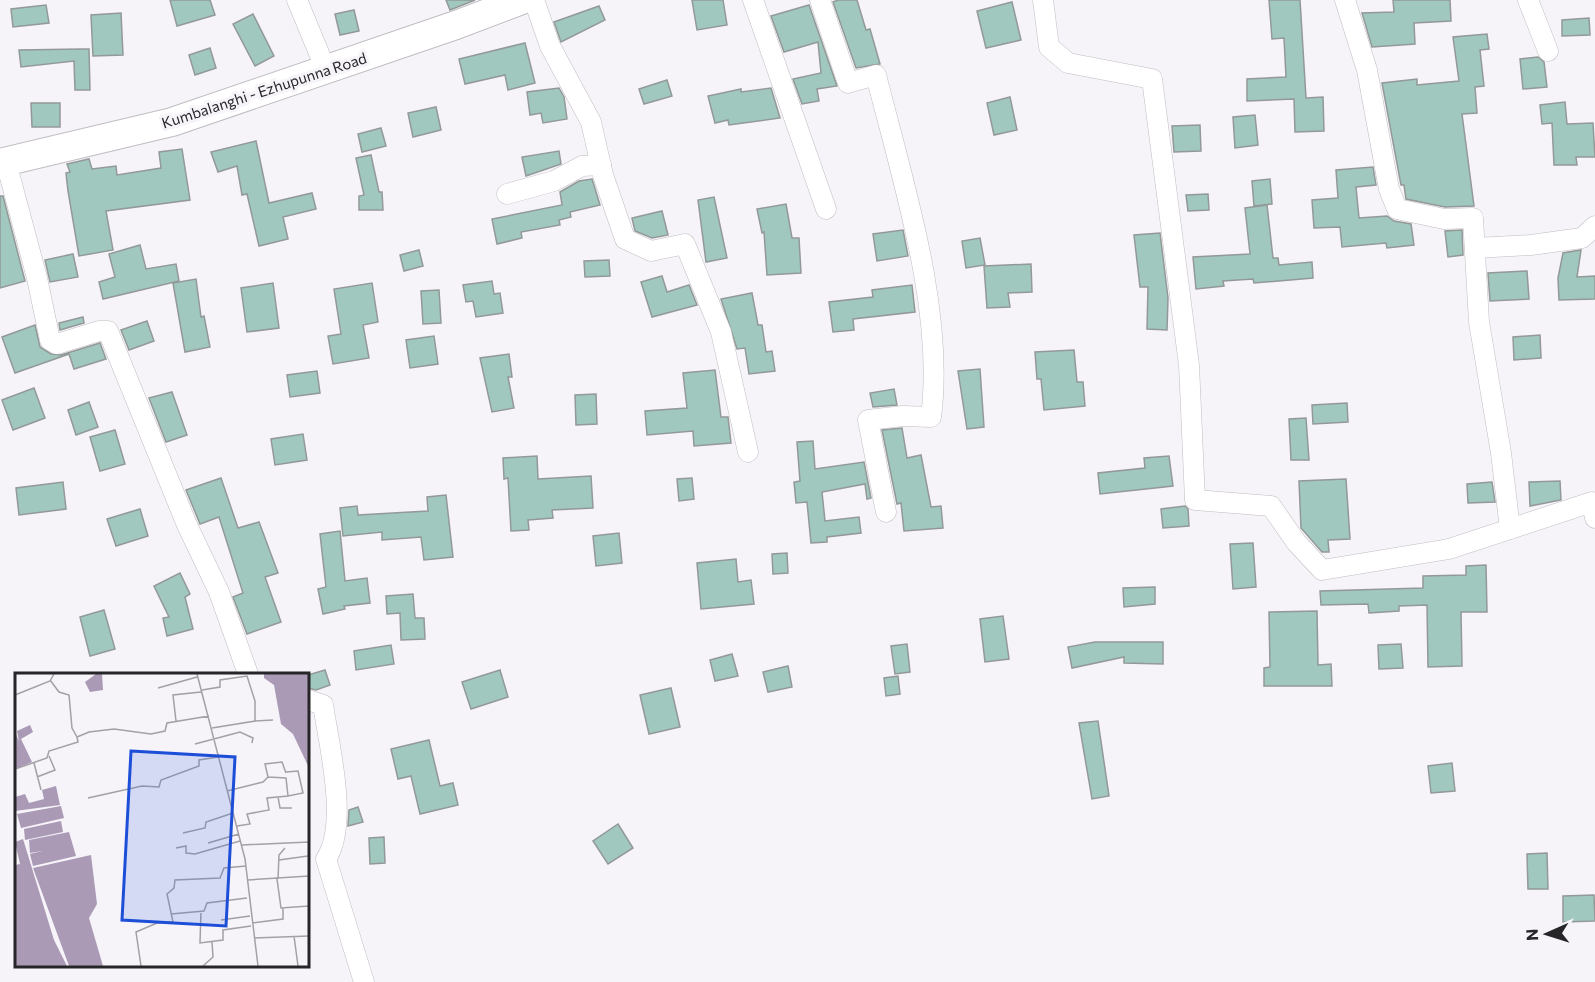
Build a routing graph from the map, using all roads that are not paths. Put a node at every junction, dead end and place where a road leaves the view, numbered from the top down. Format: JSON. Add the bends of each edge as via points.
{"nodes":[{"id":1,"x":297,"y":0,"type":"edge"},
{"id":2,"x":522,"y":0,"type":"edge"},
{"id":3,"x":534,"y":0,"type":"edge"},
{"id":4,"x":753,"y":0,"type":"edge"},
{"id":5,"x":820,"y":0,"type":"edge"},
{"id":6,"x":1043,"y":0,"type":"edge"},
{"id":7,"x":1345,"y":0,"type":"edge"},
{"id":8,"x":1528,"y":0,"type":"edge"},
{"id":9,"x":1548,"y":51,"type":"dead end"},
{"id":10,"x":326,"y":70,"type":"junction"},
{"id":11,"x":3,"y":163,"type":"edge"},
{"id":12,"x":601,"y":165,"type":"junction"},
{"id":13,"x":507,"y":194,"type":"dead end"},
{"id":14,"x":826,"y":209,"type":"dead end"},
{"id":15,"x":1595,"y":226,"type":"edge"},
{"id":16,"x":1475,"y":248,"type":"junction"},
{"id":17,"x":748,"y":452,"type":"dead end"},
{"id":18,"x":886,"y":512,"type":"dead end"},
{"id":19,"x":1595,"y":518,"type":"edge"},
{"id":20,"x":1510,"y":529,"type":"junction"},
{"id":21,"x":247,"y":673,"type":"edge"},
{"id":22,"x":309,"y":700,"type":"edge"},
{"id":23,"x":364,"y":982,"type":"edge"}],
"edges":[{"from":1,"to":10,"type":"street"},
{"from":2,"to":10,"type":"main road","name":"Kumbalanghi - Ezhupunna Road"},
{"from":3,"to":12,"type":"street","via":[[550,46],[591,122]]},
{"from":4,"to":14,"type":"street"},
{"from":5,"to":18,"type":"street","via":[[848,83],[876,75],[912,220],[933,328],[935,387],[931,417],[868,420]]},
{"from":6,"to":20,"type":"street","via":[[1049,47],[1068,63],[1152,79],[1189,365],[1195,500],[1271,506],[1322,570],[1449,549]]},
{"from":7,"to":16,"type":"street","via":[[1366,70],[1389,189],[1397,209],[1444,219],[1473,218]]},
{"from":8,"to":9,"type":"street"},
{"from":10,"to":11,"type":"main road","name":"Kumbalanghi - Ezhupunna Road","via":[[172,122]]},
{"from":11,"to":21,"type":"street","via":[[38,278],[50,340],[57,344],[108,331],[182,514],[219,592]]},
{"from":12,"to":13,"type":"street","via":[[582,166],[554,181]]},
{"from":12,"to":17,"type":"street","via":[[625,239],[651,251],[685,244],[721,332]]},
{"from":15,"to":16,"type":"street","via":[[1582,238]]},
{"from":16,"to":20,"type":"street","via":[[1479,322]]},
{"from":19,"to":20,"type":"street","via":[[1592,502]]},
{"from":22,"to":23,"type":"street","via":[[323,705],[336,788],[334,847],[326,859]]}]}
